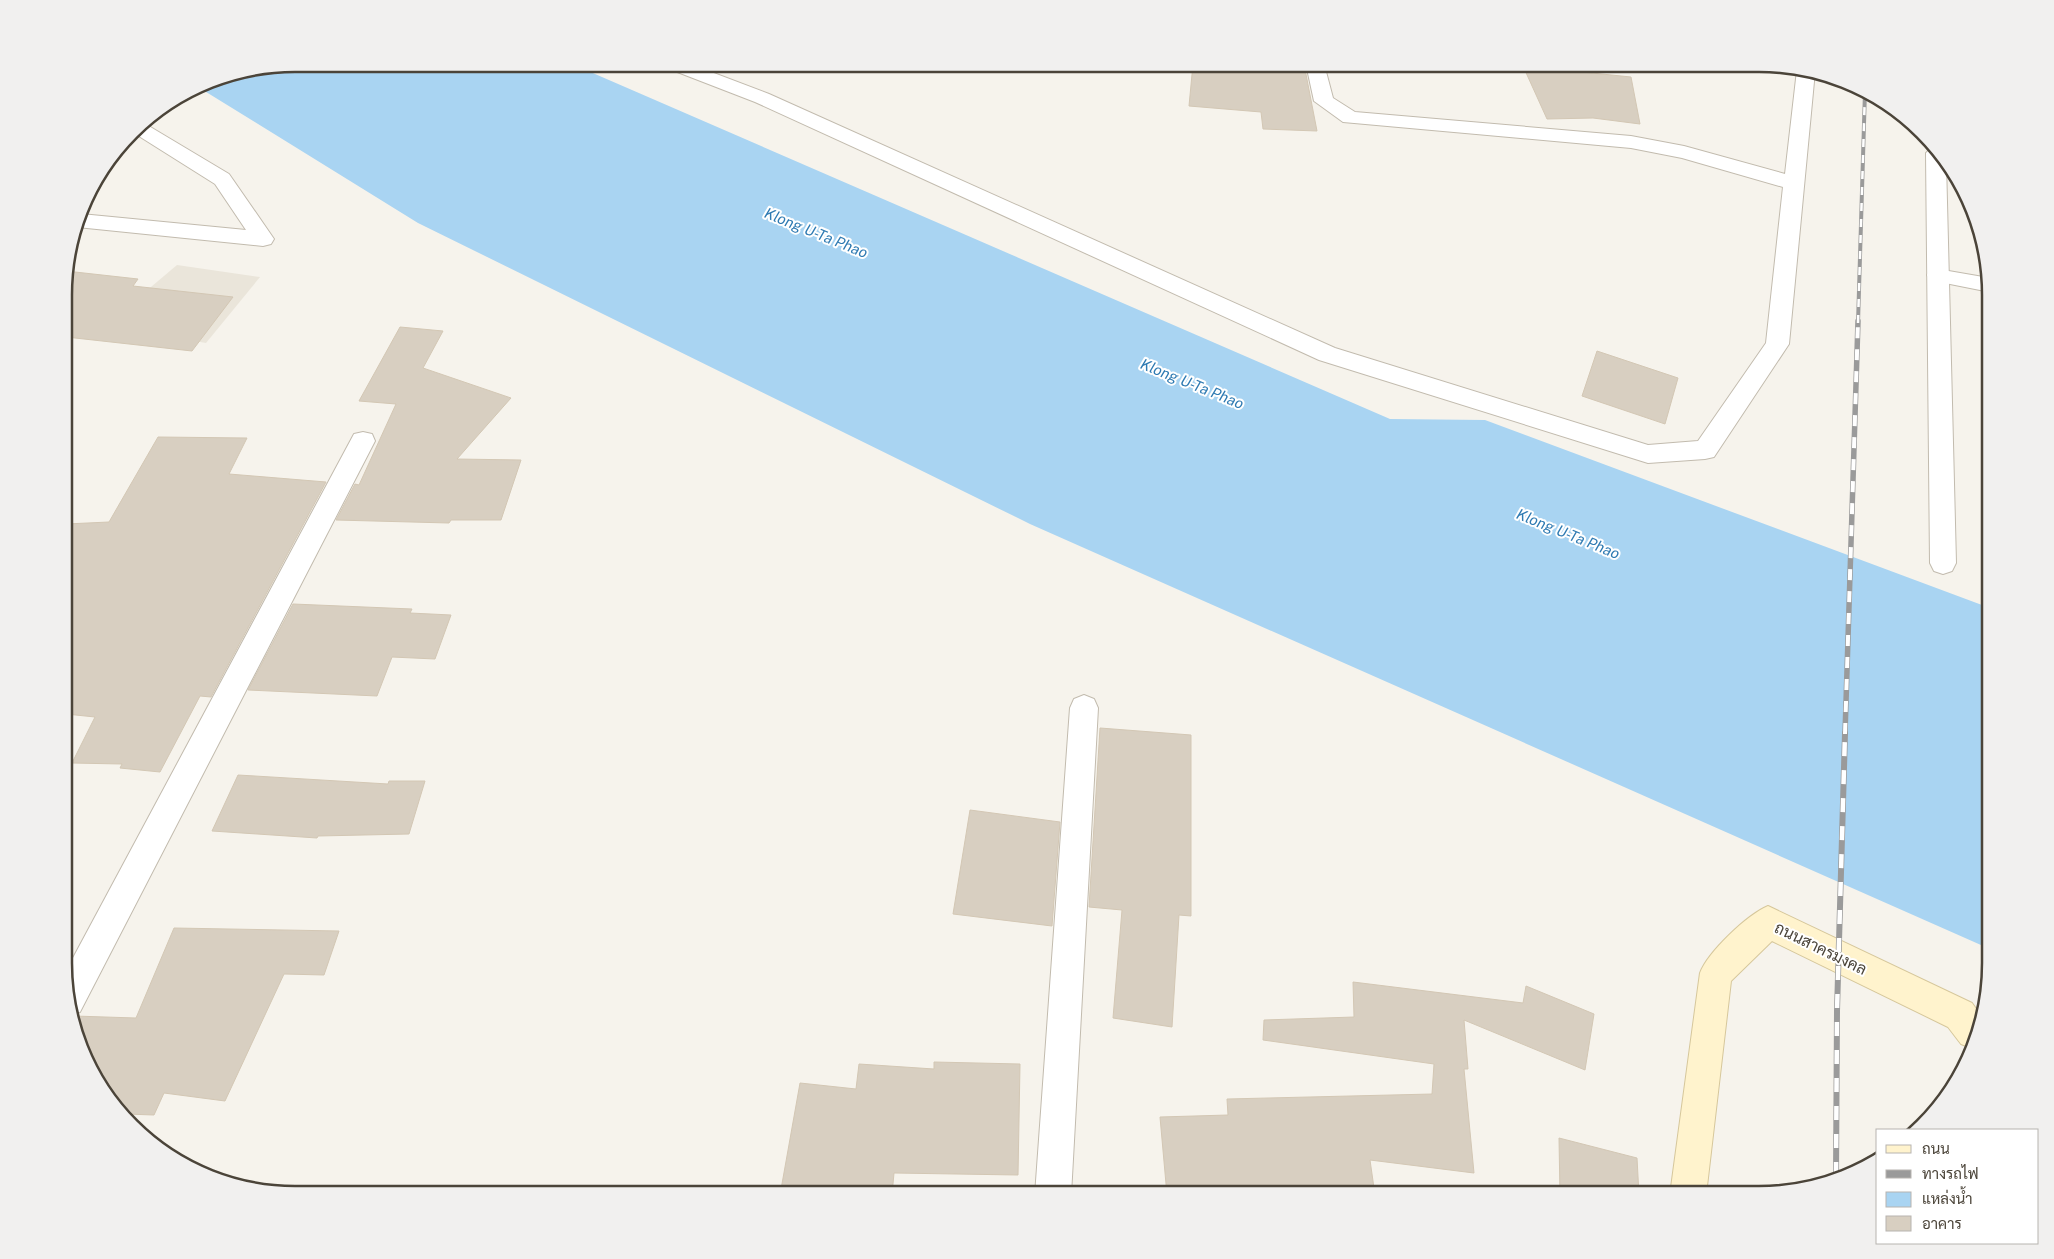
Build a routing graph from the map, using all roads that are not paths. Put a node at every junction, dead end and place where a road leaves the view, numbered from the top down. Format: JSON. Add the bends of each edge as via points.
{"nodes":[{"id":1,"x":695,"y":72,"type":"edge"},
{"id":2,"x":1317,"y":72,"type":"edge"},
{"id":3,"x":1805,"y":78,"type":"edge"},
{"id":4,"x":145,"y":131,"type":"edge"},
{"id":5,"x":1936,"y":161,"type":"edge"},
{"id":6,"x":1794,"y":183,"type":"junction"},
{"id":7,"x":85,"y":221,"type":"edge"},
{"id":8,"x":1937,"y":275,"type":"junction"},
{"id":9,"x":1981,"y":283,"type":"edge"},
{"id":10,"x":364,"y":441,"type":"dead end"},
{"id":11,"x":1943,"y":563,"type":"dead end"},
{"id":12,"x":1084,"y":708,"type":"dead end"},
{"id":13,"x":74,"y":989,"type":"edge"},
{"id":14,"x":1972,"y":1029,"type":"edge"},
{"id":15,"x":1054,"y":1186,"type":"edge"},
{"id":16,"x":1689,"y":1186,"type":"edge"}],
"edges":[{"from":1,"to":6,"type":"street","via":[[762,98],[1327,354],[1648,454],[1705,450],[1777,344]]},
{"from":2,"to":6,"type":"street","via":[[1324,101],[1350,118],[1631,142],[1684,152]]},
{"from":3,"to":6,"type":"street"},
{"from":4,"to":7,"type":"street","via":[[222,179],[263,239]]},
{"from":5,"to":8,"type":"street"},
{"from":8,"to":9,"type":"lane"},
{"from":8,"to":11,"type":"street"},
{"from":10,"to":13,"type":"street"},
{"from":12,"to":15,"type":"street"},
{"from":14,"to":16,"type":"street","name":"ถนนสาครมงคล","via":[[1960,1015],[1768,922],[1716,972]]}]}
